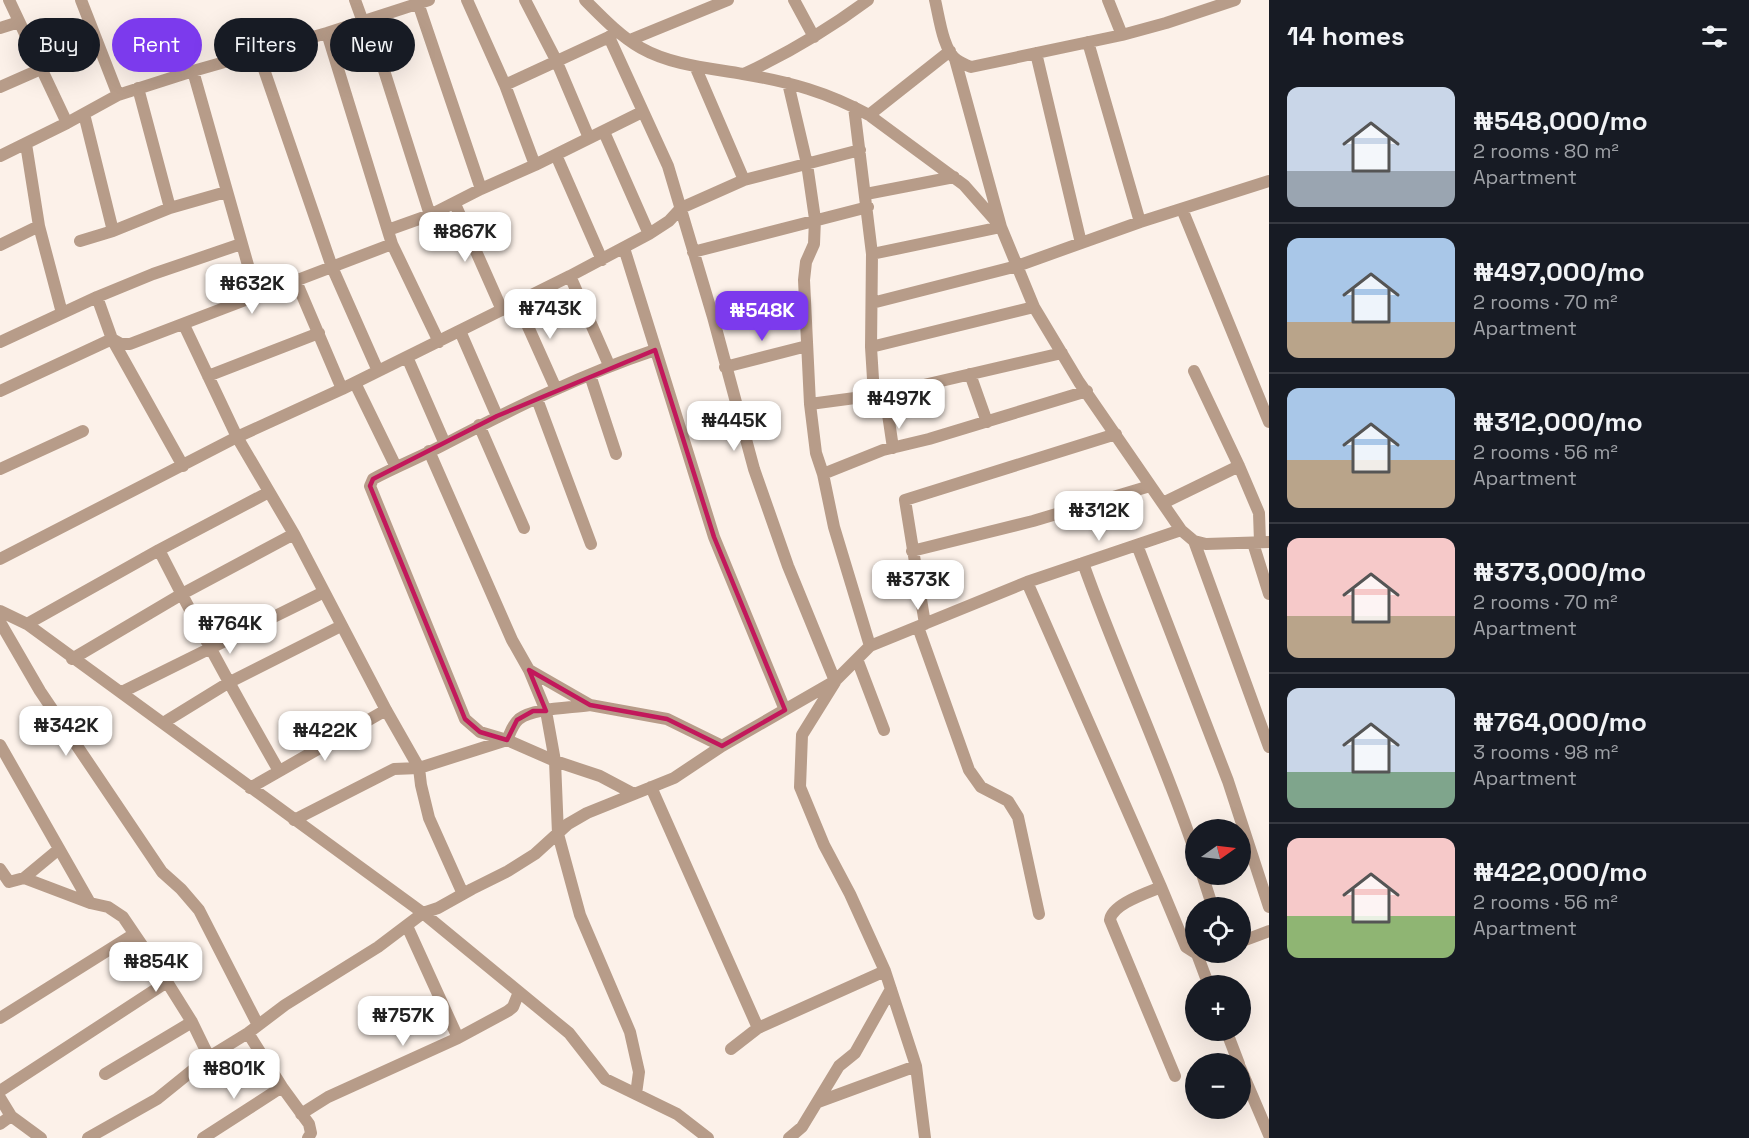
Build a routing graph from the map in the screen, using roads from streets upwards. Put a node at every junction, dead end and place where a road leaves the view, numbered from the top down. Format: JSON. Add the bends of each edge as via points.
{"nodes":[{"id":1,"x":9,"y":0,"type":"edge"},
{"id":2,"x":81,"y":0,"type":"edge"},
{"id":3,"x":355,"y":0,"type":"edge"},
{"id":4,"x":467,"y":0,"type":"edge"},
{"id":5,"x":525,"y":0,"type":"edge"},
{"id":6,"x":586,"y":0,"type":"edge"},
{"id":7,"x":728,"y":0,"type":"edge"},
{"id":8,"x":794,"y":0,"type":"edge"},
{"id":9,"x":868,"y":0,"type":"edge"},
{"id":10,"x":935,"y":0,"type":"edge"},
{"id":11,"x":1108,"y":0,"type":"edge"},
{"id":12,"x":1235,"y":0,"type":"edge"},
{"id":13,"x":421,"y":2,"type":"edge"},
{"id":14,"x":364,"y":18,"type":"edge"},
{"id":15,"x":374,"y":18,"type":"edge"},
{"id":16,"x":18,"y":20,"type":"edge"},
{"id":17,"x":18,"y":22,"type":"edge"},
{"id":18,"x":0,"y":28,"type":"edge"},
{"id":19,"x":330,"y":32,"type":"edge"},
{"id":20,"x":327,"y":33,"type":"junction"},
{"id":21,"x":613,"y":34,"type":"junction"},
{"id":22,"x":318,"y":35,"type":"edge"},
{"id":23,"x":1122,"y":35,"type":"junction"},
{"id":24,"x":814,"y":38,"type":"junction"},
{"id":25,"x":630,"y":40,"type":"junction"},
{"id":26,"x":1088,"y":42,"type":"junction"},
{"id":27,"x":1036,"y":53,"type":"junction"},
{"id":28,"x":952,"y":55,"type":"junction"},
{"id":29,"x":556,"y":60,"type":"junction"},
{"id":30,"x":695,"y":66,"type":"junction"},
{"id":31,"x":34,"y":72,"type":"edge"},
{"id":32,"x":42,"y":72,"type":"edge"},
{"id":33,"x":190,"y":72,"type":"edge"},
{"id":34,"x":193,"y":72,"type":"edge"},
{"id":35,"x":265,"y":72,"type":"edge"},
{"id":36,"x":382,"y":72,"type":"edge"},
{"id":37,"x":744,"y":74,"type":"junction"},
{"id":38,"x":788,"y":83,"type":"junction"},
{"id":39,"x":505,"y":85,"type":"junction"},
{"id":40,"x":0,"y":87,"type":"edge"},
{"id":41,"x":138,"y":88,"type":"junction"},
{"id":42,"x":118,"y":95,"type":"junction"},
{"id":43,"x":854,"y":107,"type":"junction"},
{"id":44,"x":642,"y":112,"type":"junction"},
{"id":45,"x":84,"y":114,"type":"junction"},
{"id":46,"x":869,"y":114,"type":"junction"},
{"id":47,"x":68,"y":123,"type":"junction"},
{"id":48,"x":604,"y":132,"type":"junction"},
{"id":49,"x":589,"y":138,"type":"junction"},
{"id":50,"x":26,"y":144,"type":"junction"},
{"id":51,"x":860,"y":150,"type":"junction"},
{"id":52,"x":556,"y":155,"type":"junction"},
{"id":53,"x":0,"y":156,"type":"edge"},
{"id":54,"x":807,"y":164,"type":"junction"},
{"id":55,"x":535,"y":165,"type":"junction"},
{"id":56,"x":954,"y":177,"type":"junction"},
{"id":57,"x":744,"y":180,"type":"junction"},
{"id":58,"x":1269,"y":181,"type":"edge"},
{"id":59,"x":481,"y":189,"type":"junction"},
{"id":60,"x":226,"y":192,"type":"junction"},
{"id":61,"x":867,"y":201,"type":"junction"},
{"id":62,"x":455,"y":204,"type":"junction"},
{"id":63,"x":681,"y":207,"type":"junction"},
{"id":64,"x":170,"y":208,"type":"junction"},
{"id":65,"x":1182,"y":208,"type":"junction"},
{"id":66,"x":430,"y":215,"type":"junction"},
{"id":67,"x":814,"y":219,"type":"junction"},
{"id":68,"x":1140,"y":222,"type":"junction"},
{"id":69,"x":39,"y":226,"type":"junction"},
{"id":70,"x":1001,"y":227,"type":"junction"},
{"id":71,"x":388,"y":230,"type":"junction"},
{"id":72,"x":112,"y":231,"type":"junction"},
{"id":73,"x":649,"y":234,"type":"junction"},
{"id":74,"x":80,"y":241,"type":"dead end"},
{"id":75,"x":1081,"y":243,"type":"junction"},
{"id":76,"x":242,"y":244,"type":"junction"},
{"id":77,"x":392,"y":244,"type":"junction"},
{"id":78,"x":0,"y":245,"type":"edge"},
{"id":79,"x":624,"y":248,"type":"junction"},
{"id":80,"x":693,"y":252,"type":"junction"},
{"id":81,"x":872,"y":254,"type":"junction"},
{"id":82,"x":602,"y":260,"type":"junction"},
{"id":83,"x":1017,"y":266,"type":"junction"},
{"id":84,"x":332,"y":267,"type":"junction"},
{"id":85,"x":570,"y":276,"type":"junction"},
{"id":86,"x":296,"y":281,"type":"junction"},
{"id":87,"x":97,"y":297,"type":"junction"},
{"id":88,"x":257,"y":297,"type":"junction"},
{"id":89,"x":517,"y":302,"type":"junction"},
{"id":90,"x":872,"y":303,"type":"junction"},
{"id":91,"x":1034,"y":307,"type":"junction"},
{"id":92,"x":502,"y":310,"type":"junction"},
{"id":93,"x":62,"y":313,"type":"junction"},
{"id":94,"x":184,"y":325,"type":"junction"},
{"id":95,"x":460,"y":331,"type":"junction"},
{"id":96,"x":319,"y":333,"type":"junction"},
{"id":97,"x":112,"y":339,"type":"junction"},
{"id":98,"x":0,"y":342,"type":"edge"},
{"id":99,"x":439,"y":342,"type":"junction"},
{"id":100,"x":807,"y":346,"type":"junction"},
{"id":101,"x":871,"y":347,"type":"junction"},
{"id":102,"x":655,"y":350,"type":"junction"},
{"id":103,"x":1062,"y":353,"type":"junction"},
{"id":104,"x":407,"y":357,"type":"junction"},
{"id":105,"x":609,"y":365,"type":"junction"},
{"id":106,"x":725,"y":367,"type":"junction"},
{"id":107,"x":378,"y":371,"type":"junction"},
{"id":108,"x":1194,"y":371,"type":"dead end"},
{"id":109,"x":970,"y":374,"type":"junction"},
{"id":110,"x":590,"y":375,"type":"junction"},
{"id":111,"x":208,"y":376,"type":"junction"},
{"id":112,"x":355,"y":383,"type":"junction"},
{"id":113,"x":342,"y":389,"type":"junction"},
{"id":114,"x":556,"y":389,"type":"junction"},
{"id":115,"x":0,"y":391,"type":"edge"},
{"id":116,"x":1087,"y":391,"type":"junction"},
{"id":117,"x":879,"y":395,"type":"junction"},
{"id":118,"x":537,"y":399,"type":"junction"},
{"id":119,"x":810,"y":404,"type":"junction"},
{"id":120,"x":497,"y":416,"type":"junction"},
{"id":121,"x":987,"y":422,"type":"junction"},
{"id":122,"x":1269,"y":422,"type":"edge"},
{"id":123,"x":479,"y":425,"type":"junction"},
{"id":124,"x":83,"y":431,"type":"dead end"},
{"id":125,"x":1116,"y":434,"type":"junction"},
{"id":126,"x":237,"y":437,"type":"junction"},
{"id":127,"x":445,"y":444,"type":"junction"},
{"id":128,"x":893,"y":447,"type":"junction"},
{"id":129,"x":429,"y":451,"type":"junction"},
{"id":130,"x":616,"y":454,"type":"dead end"},
{"id":131,"x":1239,"y":465,"type":"junction"},
{"id":132,"x":183,"y":466,"type":"junction"},
{"id":133,"x":396,"y":467,"type":"junction"},
{"id":134,"x":0,"y":469,"type":"edge"},
{"id":135,"x":823,"y":474,"type":"junction"},
{"id":136,"x":1150,"y":486,"type":"junction"},
{"id":137,"x":269,"y":492,"type":"junction"},
{"id":138,"x":1162,"y":504,"type":"junction"},
{"id":139,"x":524,"y":528,"type":"dead end"},
{"id":140,"x":1181,"y":530,"type":"junction"},
{"id":141,"x":294,"y":534,"type":"junction"},
{"id":142,"x":1194,"y":541,"type":"junction"},
{"id":143,"x":1261,"y":543,"type":"edge"},
{"id":144,"x":591,"y":544,"type":"dead end"},
{"id":145,"x":1137,"y":545,"type":"junction"},
{"id":146,"x":159,"y":549,"type":"junction"},
{"id":147,"x":912,"y":551,"type":"junction"},
{"id":148,"x":0,"y":559,"type":"edge"},
{"id":149,"x":1083,"y":563,"type":"junction"},
{"id":150,"x":1027,"y":582,"type":"junction"},
{"id":151,"x":324,"y":592,"type":"junction"},
{"id":152,"x":182,"y":594,"type":"junction"},
{"id":153,"x":1269,"y":594,"type":"edge"},
{"id":154,"x":0,"y":611,"type":"edge"},
{"id":155,"x":0,"y":622,"type":"edge"},
{"id":156,"x":27,"y":624,"type":"junction"},
{"id":157,"x":341,"y":626,"type":"junction"},
{"id":158,"x":921,"y":626,"type":"junction"},
{"id":159,"x":870,"y":646,"type":"junction"},
{"id":160,"x":212,"y":648,"type":"junction"},
{"id":161,"x":72,"y":658,"type":"junction"},
{"id":162,"x":857,"y":659,"type":"junction"},
{"id":163,"x":529,"y":670,"type":"junction"},
{"id":164,"x":835,"y":681,"type":"junction"},
{"id":165,"x":228,"y":683,"type":"junction"},
{"id":166,"x":122,"y":692,"type":"junction"},
{"id":167,"x":590,"y":705,"type":"junction"},
{"id":168,"x":386,"y":710,"type":"junction"},
{"id":169,"x":785,"y":710,"type":"junction"},
{"id":170,"x":546,"y":711,"type":"junction"},
{"id":171,"x":164,"y":723,"type":"junction"},
{"id":172,"x":884,"y":730,"type":"dead end"},
{"id":173,"x":507,"y":740,"type":"junction"},
{"id":174,"x":0,"y":745,"type":"edge"},
{"id":175,"x":722,"y":746,"type":"junction"},
{"id":176,"x":1269,"y":747,"type":"edge"},
{"id":177,"x":555,"y":761,"type":"junction"},
{"id":178,"x":419,"y":768,"type":"junction"},
{"id":179,"x":279,"y":771,"type":"junction"},
{"id":180,"x":651,"y":787,"type":"junction"},
{"id":181,"x":250,"y":788,"type":"junction"},
{"id":182,"x":634,"y":794,"type":"junction"},
{"id":183,"x":294,"y":820,"type":"junction"},
{"id":184,"x":1185,"y":824,"type":"edge"},
{"id":185,"x":558,"y":834,"type":"junction"},
{"id":186,"x":59,"y":849,"type":"junction"},
{"id":187,"x":0,"y":869,"type":"edge"},
{"id":188,"x":24,"y":878,"type":"junction"},
{"id":189,"x":1161,"y":887,"type":"junction"},
{"id":190,"x":463,"y":894,"type":"junction"},
{"id":191,"x":90,"y":903,"type":"junction"},
{"id":192,"x":1269,"y":907,"type":"edge"},
{"id":193,"x":423,"y":913,"type":"junction"},
{"id":194,"x":1039,"y":914,"type":"dead end"},
{"id":195,"x":407,"y":926,"type":"junction"},
{"id":196,"x":1269,"y":931,"type":"edge"},
{"id":197,"x":134,"y":934,"type":"junction"},
{"id":198,"x":1251,"y":938,"type":"edge"},
{"id":199,"x":1185,"y":947,"type":"edge"},
{"id":200,"x":885,"y":971,"type":"junction"},
{"id":201,"x":167,"y":982,"type":"junction"},
{"id":202,"x":891,"y":989,"type":"junction"},
{"id":203,"x":519,"y":992,"type":"junction"},
{"id":204,"x":0,"y":1017,"type":"edge"},
{"id":205,"x":192,"y":1022,"type":"junction"},
{"id":206,"x":759,"y":1028,"type":"junction"},
{"id":207,"x":253,"y":1029,"type":"junction"},
{"id":208,"x":458,"y":1038,"type":"junction"},
{"id":209,"x":731,"y":1049,"type":"dead end"},
{"id":210,"x":209,"y":1057,"type":"junction"},
{"id":211,"x":916,"y":1066,"type":"junction"},
{"id":212,"x":105,"y":1074,"type":"dead end"},
{"id":213,"x":1175,"y":1076,"type":"dead end"},
{"id":214,"x":282,"y":1087,"type":"junction"},
{"id":215,"x":0,"y":1091,"type":"edge"},
{"id":216,"x":1251,"y":1092,"type":"edge"},
{"id":217,"x":636,"y":1094,"type":"junction"},
{"id":218,"x":0,"y":1098,"type":"edge"},
{"id":219,"x":818,"y":1102,"type":"junction"},
{"id":220,"x":301,"y":1114,"type":"junction"},
{"id":221,"x":11,"y":1116,"type":"junction"},
{"id":222,"x":0,"y":1124,"type":"edge"},
{"id":223,"x":1269,"y":1135,"type":"edge"},
{"id":224,"x":41,"y":1138,"type":"edge"},
{"id":225,"x":88,"y":1138,"type":"edge"},
{"id":226,"x":203,"y":1138,"type":"edge"},
{"id":227,"x":308,"y":1138,"type":"edge"},
{"id":228,"x":708,"y":1138,"type":"edge"},
{"id":229,"x":789,"y":1138,"type":"edge"},
{"id":230,"x":925,"y":1138,"type":"edge"}],
"edges":[{"from":1,"to":16,"type":"street"},
{"from":2,"to":42,"type":"street"},
{"from":3,"to":14,"type":"street"},
{"from":4,"to":39,"type":"street"},
{"from":5,"to":29,"type":"street"},
{"from":6,"to":21,"type":"street"},
{"from":7,"to":25,"type":"street"},
{"from":8,"to":24,"type":"street"},
{"from":9,"to":24,"type":"street"},
{"from":10,"to":28,"type":"street"},
{"from":11,"to":23,"type":"street"},
{"from":12,"to":23,"type":"street"},
{"from":13,"to":15,"type":"street"},
{"from":13,"to":59,"type":"street"},
{"from":17,"to":18,"type":"street"},
{"from":19,"to":20,"type":"street"},
{"from":20,"to":22,"type":"street"},
{"from":20,"to":71,"type":"street"},
{"from":21,"to":25,"type":"street"},
{"from":21,"to":29,"type":"street"},
{"from":21,"to":44,"type":"street"},
{"from":23,"to":26,"type":"street"},
{"from":24,"to":37,"type":"street"},
{"from":25,"to":30,"type":"street","via":[[643,49]]},
{"from":26,"to":27,"type":"street"},
{"from":26,"to":68,"type":"street"},
{"from":27,"to":28,"type":"street","via":[[971,67]]},
{"from":27,"to":75,"type":"street"},
{"from":28,"to":46,"type":"street"},
{"from":28,"to":70,"type":"street"},
{"from":29,"to":39,"type":"street"},
{"from":29,"to":49,"type":"street"},
{"from":30,"to":37,"type":"street"},
{"from":30,"to":57,"type":"street"},
{"from":31,"to":40,"type":"street"},
{"from":32,"to":47,"type":"street"},
{"from":33,"to":41,"type":"street"},
{"from":34,"to":60,"type":"street"},
{"from":35,"to":84,"type":"street"},
{"from":36,"to":66,"type":"street"},
{"from":37,"to":38,"type":"street"},
{"from":38,"to":43,"type":"street","via":[[830,95]]},
{"from":38,"to":54,"type":"street"},
{"from":39,"to":55,"type":"street"},
{"from":41,"to":42,"type":"street"},
{"from":41,"to":64,"type":"street"},
{"from":42,"to":45,"type":"street"},
{"from":43,"to":46,"type":"street"},
{"from":43,"to":51,"type":"street"},
{"from":44,"to":48,"type":"street"},
{"from":44,"to":63,"type":"street","via":[[668,166]]},
{"from":45,"to":47,"type":"street"},
{"from":45,"to":72,"type":"street"},
{"from":46,"to":56,"type":"street"},
{"from":47,"to":50,"type":"street"},
{"from":48,"to":49,"type":"street"},
{"from":48,"to":73,"type":"street"},
{"from":49,"to":52,"type":"street"},
{"from":50,"to":53,"type":"street"},
{"from":50,"to":69,"type":"street"},
{"from":51,"to":54,"type":"street"},
{"from":51,"to":61,"type":"street"},
{"from":52,"to":55,"type":"street"},
{"from":52,"to":82,"type":"street"},
{"from":54,"to":57,"type":"street"},
{"from":54,"to":67,"type":"street"},
{"from":55,"to":59,"type":"street"},
{"from":56,"to":61,"type":"street"},
{"from":56,"to":70,"type":"street"},
{"from":57,"to":63,"type":"street"},
{"from":58,"to":65,"type":"street"},
{"from":59,"to":62,"type":"street"},
{"from":60,"to":64,"type":"street"},
{"from":60,"to":76,"type":"street"},
{"from":61,"to":67,"type":"street"},
{"from":61,"to":81,"type":"street"},
{"from":62,"to":66,"type":"street"},
{"from":62,"to":92,"type":"street"},
{"from":63,"to":73,"type":"street"},
{"from":63,"to":80,"type":"street"},
{"from":64,"to":72,"type":"street"},
{"from":65,"to":68,"type":"street"},
{"from":65,"to":122,"type":"street"},
{"from":66,"to":71,"type":"street"},
{"from":67,"to":80,"type":"street"},
{"from":67,"to":100,"type":"street","via":[[814,244],[804,280]]},
{"from":68,"to":75,"type":"street"},
{"from":69,"to":78,"type":"street"},
{"from":69,"to":93,"type":"street"},
{"from":70,"to":81,"type":"street"},
{"from":70,"to":83,"type":"street"},
{"from":71,"to":77,"type":"street"},
{"from":72,"to":74,"type":"street"},
{"from":73,"to":79,"type":"street"},
{"from":75,"to":83,"type":"street"},
{"from":76,"to":87,"type":"street"},
{"from":76,"to":88,"type":"street"},
{"from":77,"to":84,"type":"street"},
{"from":77,"to":99,"type":"street"},
{"from":79,"to":82,"type":"street"},
{"from":79,"to":102,"type":"street"},
{"from":80,"to":106,"type":"street"},
{"from":81,"to":90,"type":"street"},
{"from":82,"to":85,"type":"street"},
{"from":83,"to":90,"type":"street"},
{"from":83,"to":91,"type":"street"},
{"from":84,"to":86,"type":"street"},
{"from":84,"to":107,"type":"street"},
{"from":85,"to":89,"type":"street"},
{"from":85,"to":105,"type":"street"},
{"from":86,"to":88,"type":"street"},
{"from":86,"to":96,"type":"street"},
{"from":87,"to":93,"type":"street"},
{"from":87,"to":97,"type":"street"},
{"from":88,"to":94,"type":"street"},
{"from":89,"to":92,"type":"street"},
{"from":89,"to":114,"type":"street"},
{"from":90,"to":101,"type":"street"},
{"from":91,"to":101,"type":"street"},
{"from":91,"to":103,"type":"street"},
{"from":92,"to":95,"type":"street"},
{"from":93,"to":98,"type":"street"},
{"from":94,"to":97,"type":"street","via":[[130,345]]},
{"from":94,"to":111,"type":"street"},
{"from":95,"to":99,"type":"street"},
{"from":95,"to":120,"type":"street"},
{"from":96,"to":111,"type":"street"},
{"from":96,"to":113,"type":"street"},
{"from":97,"to":115,"type":"street"},
{"from":97,"to":132,"type":"street"},
{"from":99,"to":104,"type":"street"},
{"from":100,"to":106,"type":"street"},
{"from":100,"to":119,"type":"street"},
{"from":101,"to":117,"type":"street"},
{"from":102,"to":105,"type":"street"},
{"from":102,"to":169,"type":"street","via":[[714,537]]},
{"from":103,"to":109,"type":"street"},
{"from":103,"to":116,"type":"street"},
{"from":104,"to":107,"type":"street"},
{"from":104,"to":127,"type":"street"},
{"from":105,"to":110,"type":"street"},
{"from":106,"to":164,"type":"street","via":[[769,512]]},
{"from":107,"to":112,"type":"street"},
{"from":108,"to":131,"type":"street"},
{"from":109,"to":117,"type":"street"},
{"from":109,"to":121,"type":"street"},
{"from":110,"to":114,"type":"street"},
{"from":110,"to":130,"type":"street"},
{"from":111,"to":126,"type":"street"},
{"from":112,"to":113,"type":"street"},
{"from":112,"to":133,"type":"street"},
{"from":113,"to":126,"type":"street"},
{"from":114,"to":118,"type":"street"},
{"from":116,"to":121,"type":"street"},
{"from":116,"to":125,"type":"street"},
{"from":117,"to":119,"type":"street"},
{"from":117,"to":128,"type":"street"},
{"from":118,"to":120,"type":"street"},
{"from":118,"to":144,"type":"street"},
{"from":119,"to":135,"type":"street","via":[[816,453]]},
{"from":120,"to":123,"type":"street"},
{"from":121,"to":128,"type":"street"},
{"from":123,"to":127,"type":"street"},
{"from":123,"to":139,"type":"street"},
{"from":124,"to":134,"type":"street"},
{"from":125,"to":136,"type":"street"},
{"from":125,"to":147,"type":"street","via":[[905,500]]},
{"from":126,"to":132,"type":"street"},
{"from":126,"to":137,"type":"street"},
{"from":127,"to":129,"type":"street"},
{"from":128,"to":135,"type":"street"},
{"from":129,"to":133,"type":"street"},
{"from":129,"to":163,"type":"street","via":[[512,640]]},
{"from":131,"to":138,"type":"street"},
{"from":131,"to":143,"type":"street","via":[[1258,513]]},
{"from":132,"to":148,"type":"street"},
{"from":133,"to":173,"type":"street","via":[[373,479],[373,495],[465,719],[480,732]]},
{"from":135,"to":159,"type":"street","via":[[834,527]]},
{"from":136,"to":138,"type":"street"},
{"from":136,"to":147,"type":"street","via":[[1034,521]]},
{"from":137,"to":141,"type":"street"},
{"from":137,"to":146,"type":"street"},
{"from":138,"to":140,"type":"street"},
{"from":140,"to":142,"type":"street"},
{"from":140,"to":145,"type":"street"},
{"from":141,"to":151,"type":"street"},
{"from":141,"to":152,"type":"street"},
{"from":142,"to":143,"type":"street"},
{"from":142,"to":176,"type":"street"},
{"from":143,"to":153,"type":"street"},
{"from":145,"to":149,"type":"street"},
{"from":145,"to":192,"type":"street","via":[[1228,782]]},
{"from":146,"to":152,"type":"street"},
{"from":146,"to":156,"type":"street"},
{"from":147,"to":158,"type":"street"},
{"from":149,"to":150,"type":"street"},
{"from":149,"to":184,"type":"street"},
{"from":150,"to":158,"type":"street"},
{"from":150,"to":189,"type":"street"},
{"from":151,"to":157,"type":"street"},
{"from":151,"to":160,"type":"street"},
{"from":152,"to":160,"type":"street"},
{"from":152,"to":161,"type":"street"},
{"from":154,"to":156,"type":"street"},
{"from":155,"to":207,"type":"street","via":[[40,691],[162,872],[199,910]]},
{"from":156,"to":161,"type":"street"},
{"from":157,"to":165,"type":"street"},
{"from":157,"to":168,"type":"street"},
{"from":158,"to":159,"type":"street"},
{"from":158,"to":194,"type":"street","via":[[969,770],[981,787],[1008,801],[1018,817]]},
{"from":159,"to":162,"type":"street"},
{"from":160,"to":165,"type":"street"},
{"from":160,"to":166,"type":"street"},
{"from":161,"to":166,"type":"street"},
{"from":162,"to":164,"type":"street"},
{"from":162,"to":172,"type":"street"},
{"from":163,"to":167,"type":"street"},
{"from":163,"to":170,"type":"street"},
{"from":164,"to":169,"type":"street"},
{"from":164,"to":200,"type":"street","via":[[802,735],[800,787]]},
{"from":165,"to":171,"type":"street"},
{"from":165,"to":179,"type":"street"},
{"from":166,"to":171,"type":"street"},
{"from":167,"to":170,"type":"street"},
{"from":167,"to":175,"type":"street","via":[[667,719]]},
{"from":168,"to":178,"type":"street"},
{"from":168,"to":179,"type":"street"},
{"from":169,"to":175,"type":"street"},
{"from":170,"to":173,"type":"street","via":[[533,711],[517,720]]},
{"from":170,"to":177,"type":"street"},
{"from":171,"to":181,"type":"street"},
{"from":173,"to":177,"type":"street"},
{"from":173,"to":178,"type":"street"},
{"from":174,"to":186,"type":"street"},
{"from":175,"to":180,"type":"street","via":[[674,778]]},
{"from":177,"to":182,"type":"street","via":[[600,776]]},
{"from":177,"to":185,"type":"street"},
{"from":178,"to":183,"type":"street","via":[[394,770]]},
{"from":178,"to":190,"type":"street","via":[[429,818]]},
{"from":179,"to":181,"type":"street"},
{"from":180,"to":182,"type":"street"},
{"from":180,"to":206,"type":"street"},
{"from":181,"to":183,"type":"street"},
{"from":182,"to":185,"type":"street","via":[[587,813]]},
{"from":183,"to":193,"type":"street"},
{"from":185,"to":190,"type":"street","via":[[536,854]]},
{"from":185,"to":217,"type":"street","via":[[580,915],[630,1032],[639,1072]]},
{"from":186,"to":188,"type":"street"},
{"from":186,"to":191,"type":"street"},
{"from":187,"to":188,"type":"street","via":[[9,882]]},
{"from":188,"to":191,"type":"street"},
{"from":189,"to":199,"type":"street"},
{"from":189,"to":213,"type":"street","via":[[1117,907],[1110,920]]},
{"from":190,"to":193,"type":"street"},
{"from":191,"to":197,"type":"street","via":[[108,907],[123,917]]},
{"from":193,"to":195,"type":"street"},
{"from":193,"to":203,"type":"street"},
{"from":195,"to":207,"type":"street"},
{"from":195,"to":208,"type":"street"},
{"from":196,"to":198,"type":"street"},
{"from":197,"to":201,"type":"street"},
{"from":197,"to":204,"type":"street"},
{"from":200,"to":202,"type":"street"},
{"from":200,"to":206,"type":"street"},
{"from":201,"to":205,"type":"street"},
{"from":201,"to":215,"type":"street"},
{"from":202,"to":211,"type":"street"},
{"from":202,"to":219,"type":"street","via":[[855,1053],[839,1066]]},
{"from":203,"to":208,"type":"street","via":[[508,1011]]},
{"from":203,"to":217,"type":"street","via":[[569,1033],[605,1079]]},
{"from":205,"to":210,"type":"street"},
{"from":205,"to":212,"type":"street"},
{"from":206,"to":209,"type":"street"},
{"from":207,"to":210,"type":"street"},
{"from":207,"to":214,"type":"street"},
{"from":208,"to":220,"type":"street","via":[[328,1097]]},
{"from":210,"to":225,"type":"street","via":[[157,1099]]},
{"from":211,"to":219,"type":"street"},
{"from":211,"to":230,"type":"street"},
{"from":214,"to":220,"type":"street"},
{"from":214,"to":226,"type":"street"},
{"from":216,"to":223,"type":"street"},
{"from":217,"to":228,"type":"street","via":[[677,1114]]},
{"from":218,"to":221,"type":"street"},
{"from":219,"to":229,"type":"street","via":[[802,1127]]},
{"from":220,"to":227,"type":"street","via":[[312,1133]]},
{"from":221,"to":222,"type":"street"},
{"from":221,"to":224,"type":"street"}]}
